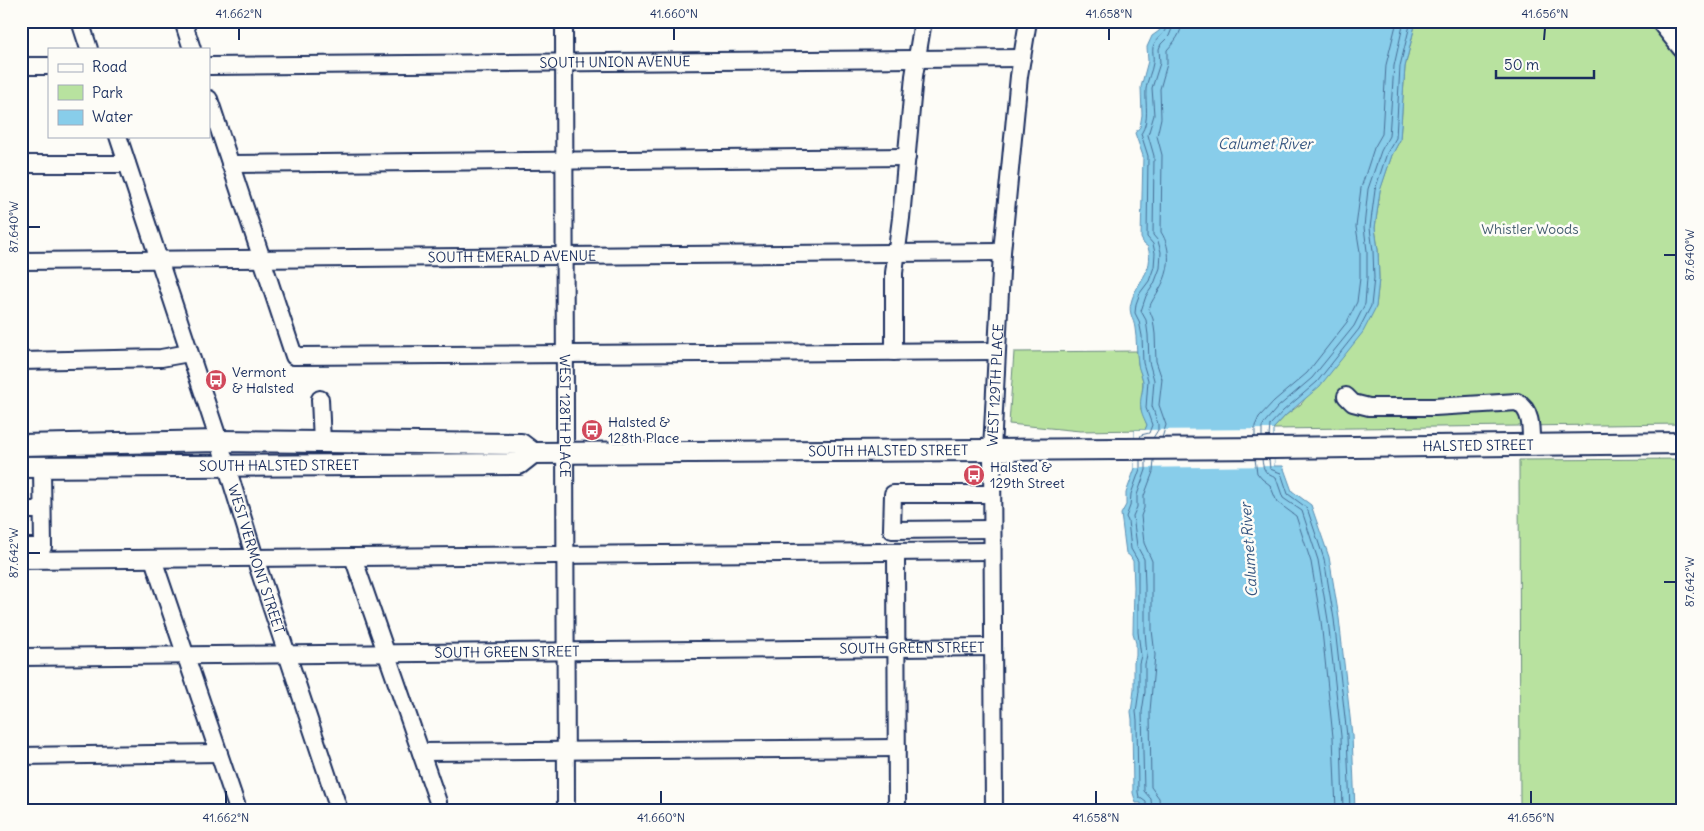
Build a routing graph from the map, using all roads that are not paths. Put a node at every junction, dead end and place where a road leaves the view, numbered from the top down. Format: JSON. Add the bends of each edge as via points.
{"nodes":[{"id":1,"x":80,"y":21,"type":"edge"},
{"id":2,"x":182,"y":21,"type":"edge"},
{"id":3,"x":564,"y":21,"type":"edge"},
{"id":4,"x":923,"y":21,"type":"edge"},
{"id":5,"x":1028,"y":21,"type":"edge"},
{"id":6,"x":1659,"y":21,"type":"edge"},
{"id":7,"x":89,"y":48,"type":"edge"},
{"id":8,"x":192,"y":48,"type":"edge"},
{"id":9,"x":1683,"y":51,"type":"edge"},
{"id":10,"x":917,"y":58,"type":"junction"},
{"id":11,"x":1022,"y":58,"type":"junction"},
{"id":12,"x":564,"y":62,"type":"junction"},
{"id":13,"x":21,"y":66,"type":"edge"},
{"id":14,"x":48,"y":66,"type":"edge"},
{"id":15,"x":210,"y":66,"type":"edge"},
{"id":16,"x":210,"y":103,"type":"edge"},
{"id":17,"x":119,"y":138,"type":"edge"},
{"id":18,"x":907,"y":157,"type":"junction"},
{"id":19,"x":564,"y":161,"type":"junction"},
{"id":20,"x":21,"y":164,"type":"edge"},
{"id":21,"x":127,"y":164,"type":"junction"},
{"id":22,"x":230,"y":164,"type":"junction"},
{"id":23,"x":1002,"y":252,"type":"junction"},
{"id":24,"x":896,"y":254,"type":"junction"},
{"id":25,"x":565,"y":256,"type":"junction"},
{"id":26,"x":262,"y":259,"type":"junction"},
{"id":27,"x":159,"y":260,"type":"junction"},
{"id":28,"x":21,"y":261,"type":"edge"},
{"id":29,"x":996,"y":351,"type":"junction"},
{"id":30,"x":894,"y":352,"type":"junction"},
{"id":31,"x":189,"y":354,"type":"junction"},
{"id":32,"x":565,"y":354,"type":"junction"},
{"id":33,"x":21,"y":361,"type":"edge"},
{"id":34,"x":1346,"y":396,"type":"dead end"},
{"id":35,"x":320,"y":399,"type":"dead end"},
{"id":36,"x":219,"y":441,"type":"junction"},
{"id":37,"x":322,"y":442,"type":"junction"},
{"id":38,"x":1683,"y":442,"type":"edge"},
{"id":39,"x":1531,"y":444,"type":"junction"},
{"id":40,"x":21,"y":446,"type":"edge"},
{"id":41,"x":1274,"y":448,"type":"joint"},
{"id":42,"x":992,"y":450,"type":"junction"},
{"id":43,"x":533,"y":453,"type":"junction"},
{"id":44,"x":566,"y":453,"type":"junction"},
{"id":45,"x":226,"y":465,"type":"junction"},
{"id":46,"x":21,"y":467,"type":"edge"},
{"id":47,"x":42,"y":467,"type":"junction"},
{"id":48,"x":992,"y":494,"type":"junction"},
{"id":49,"x":21,"y":510,"type":"edge"},
{"id":50,"x":42,"y":510,"type":"junction"},
{"id":51,"x":992,"y":529,"type":"junction"},
{"id":52,"x":21,"y":547,"type":"edge"},
{"id":53,"x":992,"y":551,"type":"junction"},
{"id":54,"x":896,"y":552,"type":"junction"},
{"id":55,"x":566,"y":555,"type":"junction"},
{"id":56,"x":353,"y":557,"type":"junction"},
{"id":57,"x":255,"y":558,"type":"junction"},
{"id":58,"x":153,"y":559,"type":"junction"},
{"id":59,"x":21,"y":560,"type":"edge"},
{"id":60,"x":993,"y":647,"type":"junction"},
{"id":61,"x":896,"y":648,"type":"junction"},
{"id":62,"x":566,"y":651,"type":"junction"},
{"id":63,"x":386,"y":653,"type":"junction"},
{"id":64,"x":288,"y":654,"type":"junction"},
{"id":65,"x":186,"y":656,"type":"junction"},
{"id":66,"x":21,"y":657,"type":"edge"},
{"id":67,"x":897,"y":748,"type":"junction"},
{"id":68,"x":566,"y":751,"type":"junction"},
{"id":69,"x":421,"y":752,"type":"junction"},
{"id":70,"x":219,"y":753,"type":"junction"},
{"id":71,"x":21,"y":756,"type":"edge"},
{"id":72,"x":238,"y":810,"type":"edge"},
{"id":73,"x":339,"y":810,"type":"edge"},
{"id":74,"x":438,"y":810,"type":"edge"},
{"id":75,"x":566,"y":810,"type":"edge"},
{"id":76,"x":897,"y":810,"type":"edge"},
{"id":77,"x":994,"y":810,"type":"edge"}],
"edges":[{"from":1,"to":7,"type":"street"},
{"from":2,"to":8,"type":"street"},
{"from":3,"to":12,"type":"street","name":"WEST 128TH PLACE"},
{"from":4,"to":10,"type":"street"},
{"from":5,"to":11,"type":"street","name":"WEST 129TH PLACE"},
{"from":6,"to":9,"type":"street"},
{"from":10,"to":11,"type":"street","name":"SOUTH UNION AVENUE"},
{"from":10,"to":12,"type":"street","name":"SOUTH UNION AVENUE"},
{"from":10,"to":18,"type":"street"},
{"from":11,"to":23,"type":"street","name":"WEST 129TH PLACE"},
{"from":12,"to":15,"type":"street","name":"SOUTH UNION AVENUE"},
{"from":12,"to":19,"type":"street","name":"WEST 128TH PLACE"},
{"from":13,"to":14,"type":"street"},
{"from":16,"to":22,"type":"street"},
{"from":17,"to":21,"type":"street","name":"WEST VERMONT STREET"},
{"from":18,"to":19,"type":"street"},
{"from":18,"to":24,"type":"street"},
{"from":19,"to":22,"type":"street"},
{"from":19,"to":25,"type":"street","name":"WEST 128TH PLACE"},
{"from":20,"to":21,"type":"street"},
{"from":21,"to":27,"type":"street","name":"WEST VERMONT STREET"},
{"from":22,"to":26,"type":"street"},
{"from":23,"to":24,"type":"street","name":"SOUTH EMERALD AVENUE"},
{"from":23,"to":29,"type":"street","name":"WEST 129TH PLACE"},
{"from":24,"to":25,"type":"street","name":"SOUTH EMERALD AVENUE"},
{"from":24,"to":30,"type":"street"},
{"from":25,"to":26,"type":"street","name":"SOUTH EMERALD AVENUE"},
{"from":25,"to":32,"type":"street","name":"WEST 128TH PLACE"},
{"from":26,"to":27,"type":"street","name":"SOUTH EMERALD AVENUE"},
{"from":26,"to":32,"type":"street","via":[[294,356]]},
{"from":27,"to":28,"type":"street","name":"SOUTH EMERALD AVENUE"},
{"from":27,"to":31,"type":"street","name":"WEST VERMONT STREET"},
{"from":29,"to":30,"type":"street"},
{"from":29,"to":42,"type":"street","name":"WEST 129TH PLACE"},
{"from":30,"to":32,"type":"street"},
{"from":31,"to":33,"type":"street","via":[[162,358]]},
{"from":31,"to":36,"type":"street","name":"WEST VERMONT STREET"},
{"from":32,"to":44,"type":"street","name":"WEST 128TH PLACE"},
{"from":34,"to":39,"type":"street","via":[[1353,403],[1369,407],[1517,402],[1529,418]]},
{"from":35,"to":37,"type":"street"},
{"from":36,"to":37,"type":"main road","name":"SOUTH HALSTED STREET"},
{"from":36,"to":40,"type":"main road","name":"SOUTH HALSTED STREET"},
{"from":36,"to":45,"type":"street","name":"WEST VERMONT STREET"},
{"from":37,"to":43,"type":"main road","name":"SOUTH HALSTED STREET","via":[[521,444]]},
{"from":38,"to":39,"type":"main road","name":"HALSTED STREET"},
{"from":39,"to":41,"type":"main road","name":"HALSTED STREET"},
{"from":41,"to":42,"type":"main road","name":"SOUTH HALSTED STREET"},
{"from":42,"to":44,"type":"main road","name":"SOUTH HALSTED STREET"},
{"from":42,"to":48,"type":"street","name":"WEST 129TH PLACE"},
{"from":43,"to":44,"type":"main road","name":"SOUTH HALSTED STREET"},
{"from":43,"to":45,"type":"main road","name":"SOUTH HALSTED STREET","via":[[519,464]]},
{"from":44,"to":55,"type":"street","name":"WEST 128TH PLACE"},
{"from":45,"to":47,"type":"main road","name":"SOUTH HALSTED STREET"},
{"from":45,"to":57,"type":"street","name":"WEST VERMONT STREET"},
{"from":46,"to":47,"type":"main road","name":"SOUTH HALSTED STREET"},
{"from":47,"to":50,"type":"street"},
{"from":48,"to":51,"type":"street","name":"WEST 129TH PLACE"},
{"from":48,"to":51,"type":"street","via":[[893,494],[892,530]]},
{"from":49,"to":50,"type":"street"},
{"from":50,"to":52,"type":"street","via":[[43,547]]},
{"from":51,"to":53,"type":"street","name":"WEST 129TH PLACE"},
{"from":53,"to":54,"type":"street"},
{"from":53,"to":60,"type":"street","name":"WEST 129TH PLACE"},
{"from":54,"to":55,"type":"street"},
{"from":54,"to":61,"type":"street"},
{"from":55,"to":56,"type":"street"},
{"from":55,"to":62,"type":"street","name":"WEST 128TH PLACE"},
{"from":56,"to":57,"type":"street"},
{"from":56,"to":63,"type":"street"},
{"from":57,"to":58,"type":"street"},
{"from":57,"to":64,"type":"street","name":"WEST VERMONT STREET"},
{"from":58,"to":59,"type":"street"},
{"from":58,"to":65,"type":"street"},
{"from":60,"to":61,"type":"street","name":"SOUTH GREEN STREET"},
{"from":60,"to":77,"type":"street","name":"WEST 129TH PLACE"},
{"from":61,"to":62,"type":"street","name":"SOUTH GREEN STREET"},
{"from":61,"to":67,"type":"street"},
{"from":62,"to":63,"type":"street","name":"SOUTH GREEN STREET"},
{"from":62,"to":68,"type":"street","name":"WEST 128TH PLACE"},
{"from":63,"to":64,"type":"street","name":"SOUTH GREEN STREET"},
{"from":63,"to":69,"type":"street"},
{"from":64,"to":65,"type":"street","name":"SOUTH GREEN STREET"},
{"from":64,"to":73,"type":"street","name":"WEST VERMONT STREET"},
{"from":65,"to":66,"type":"street","name":"SOUTH GREEN STREET"},
{"from":65,"to":70,"type":"street"},
{"from":67,"to":68,"type":"street"},
{"from":67,"to":76,"type":"street"},
{"from":68,"to":69,"type":"street"},
{"from":68,"to":75,"type":"street","name":"WEST 128TH PLACE"},
{"from":69,"to":74,"type":"street"},
{"from":70,"to":71,"type":"street"},
{"from":70,"to":72,"type":"street"}]}
